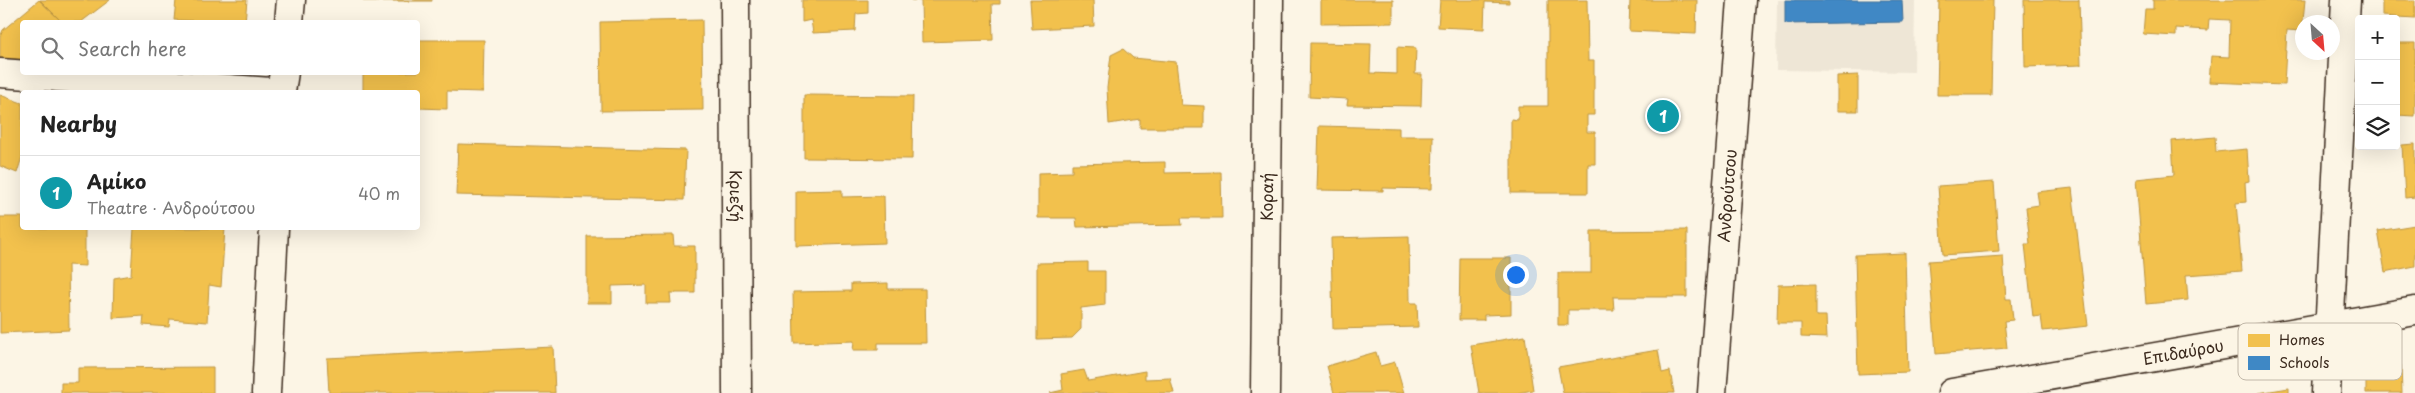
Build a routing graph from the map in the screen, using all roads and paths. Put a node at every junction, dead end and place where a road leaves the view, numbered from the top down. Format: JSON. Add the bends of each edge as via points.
{"nodes":[{"id":1,"x":291,"y":0,"type":"edge"},
{"id":2,"x":735,"y":0,"type":"edge"},
{"id":3,"x":1269,"y":0,"type":"edge"},
{"id":4,"x":1742,"y":0,"type":"edge"},
{"id":5,"x":2346,"y":0,"type":"edge"},
{"id":6,"x":289,"y":20,"type":"edge"},
{"id":7,"x":0,"y":73,"type":"edge"},
{"id":8,"x":20,"y":74,"type":"edge"},
{"id":9,"x":29,"y":75,"type":"edge"},
{"id":10,"x":284,"y":75,"type":"edge"},
{"id":11,"x":242,"y":90,"type":"edge"},
{"id":12,"x":282,"y":90,"type":"edge"},
{"id":13,"x":274,"y":230,"type":"edge"},
{"id":14,"x":2415,"y":311,"type":"edge"},
{"id":15,"x":2331,"y":323,"type":"edge"},
{"id":16,"x":2356,"y":323,"type":"edge"},
{"id":17,"x":2238,"y":344,"type":"edge"},
{"id":18,"x":2327,"y":380,"type":"edge"},
{"id":19,"x":266,"y":393,"type":"edge"},
{"id":20,"x":737,"y":393,"type":"edge"},
{"id":21,"x":1265,"y":393,"type":"edge"},
{"id":22,"x":1712,"y":393,"type":"edge"},
{"id":23,"x":1952,"y":393,"type":"edge"},
{"id":24,"x":2326,"y":393,"type":"edge"}],
"edges":[{"from":1,"to":6,"type":"street"},
{"from":2,"to":20,"type":"street","name":"Κριεζή"},
{"from":3,"to":21,"type":"street","name":"Κοραή"},
{"from":4,"to":22,"type":"street","name":"Ανδρούτσου"},
{"from":5,"to":15,"type":"street"},
{"from":7,"to":8,"type":"street"},
{"from":9,"to":11,"type":"street"},
{"from":10,"to":12,"type":"street"},
{"from":13,"to":19,"type":"street"},
{"from":14,"to":16,"type":"street","name":"Επιδαύρου"},
{"from":17,"to":23,"type":"street","name":"Επιδαύρου"},
{"from":18,"to":24,"type":"street"}]}
